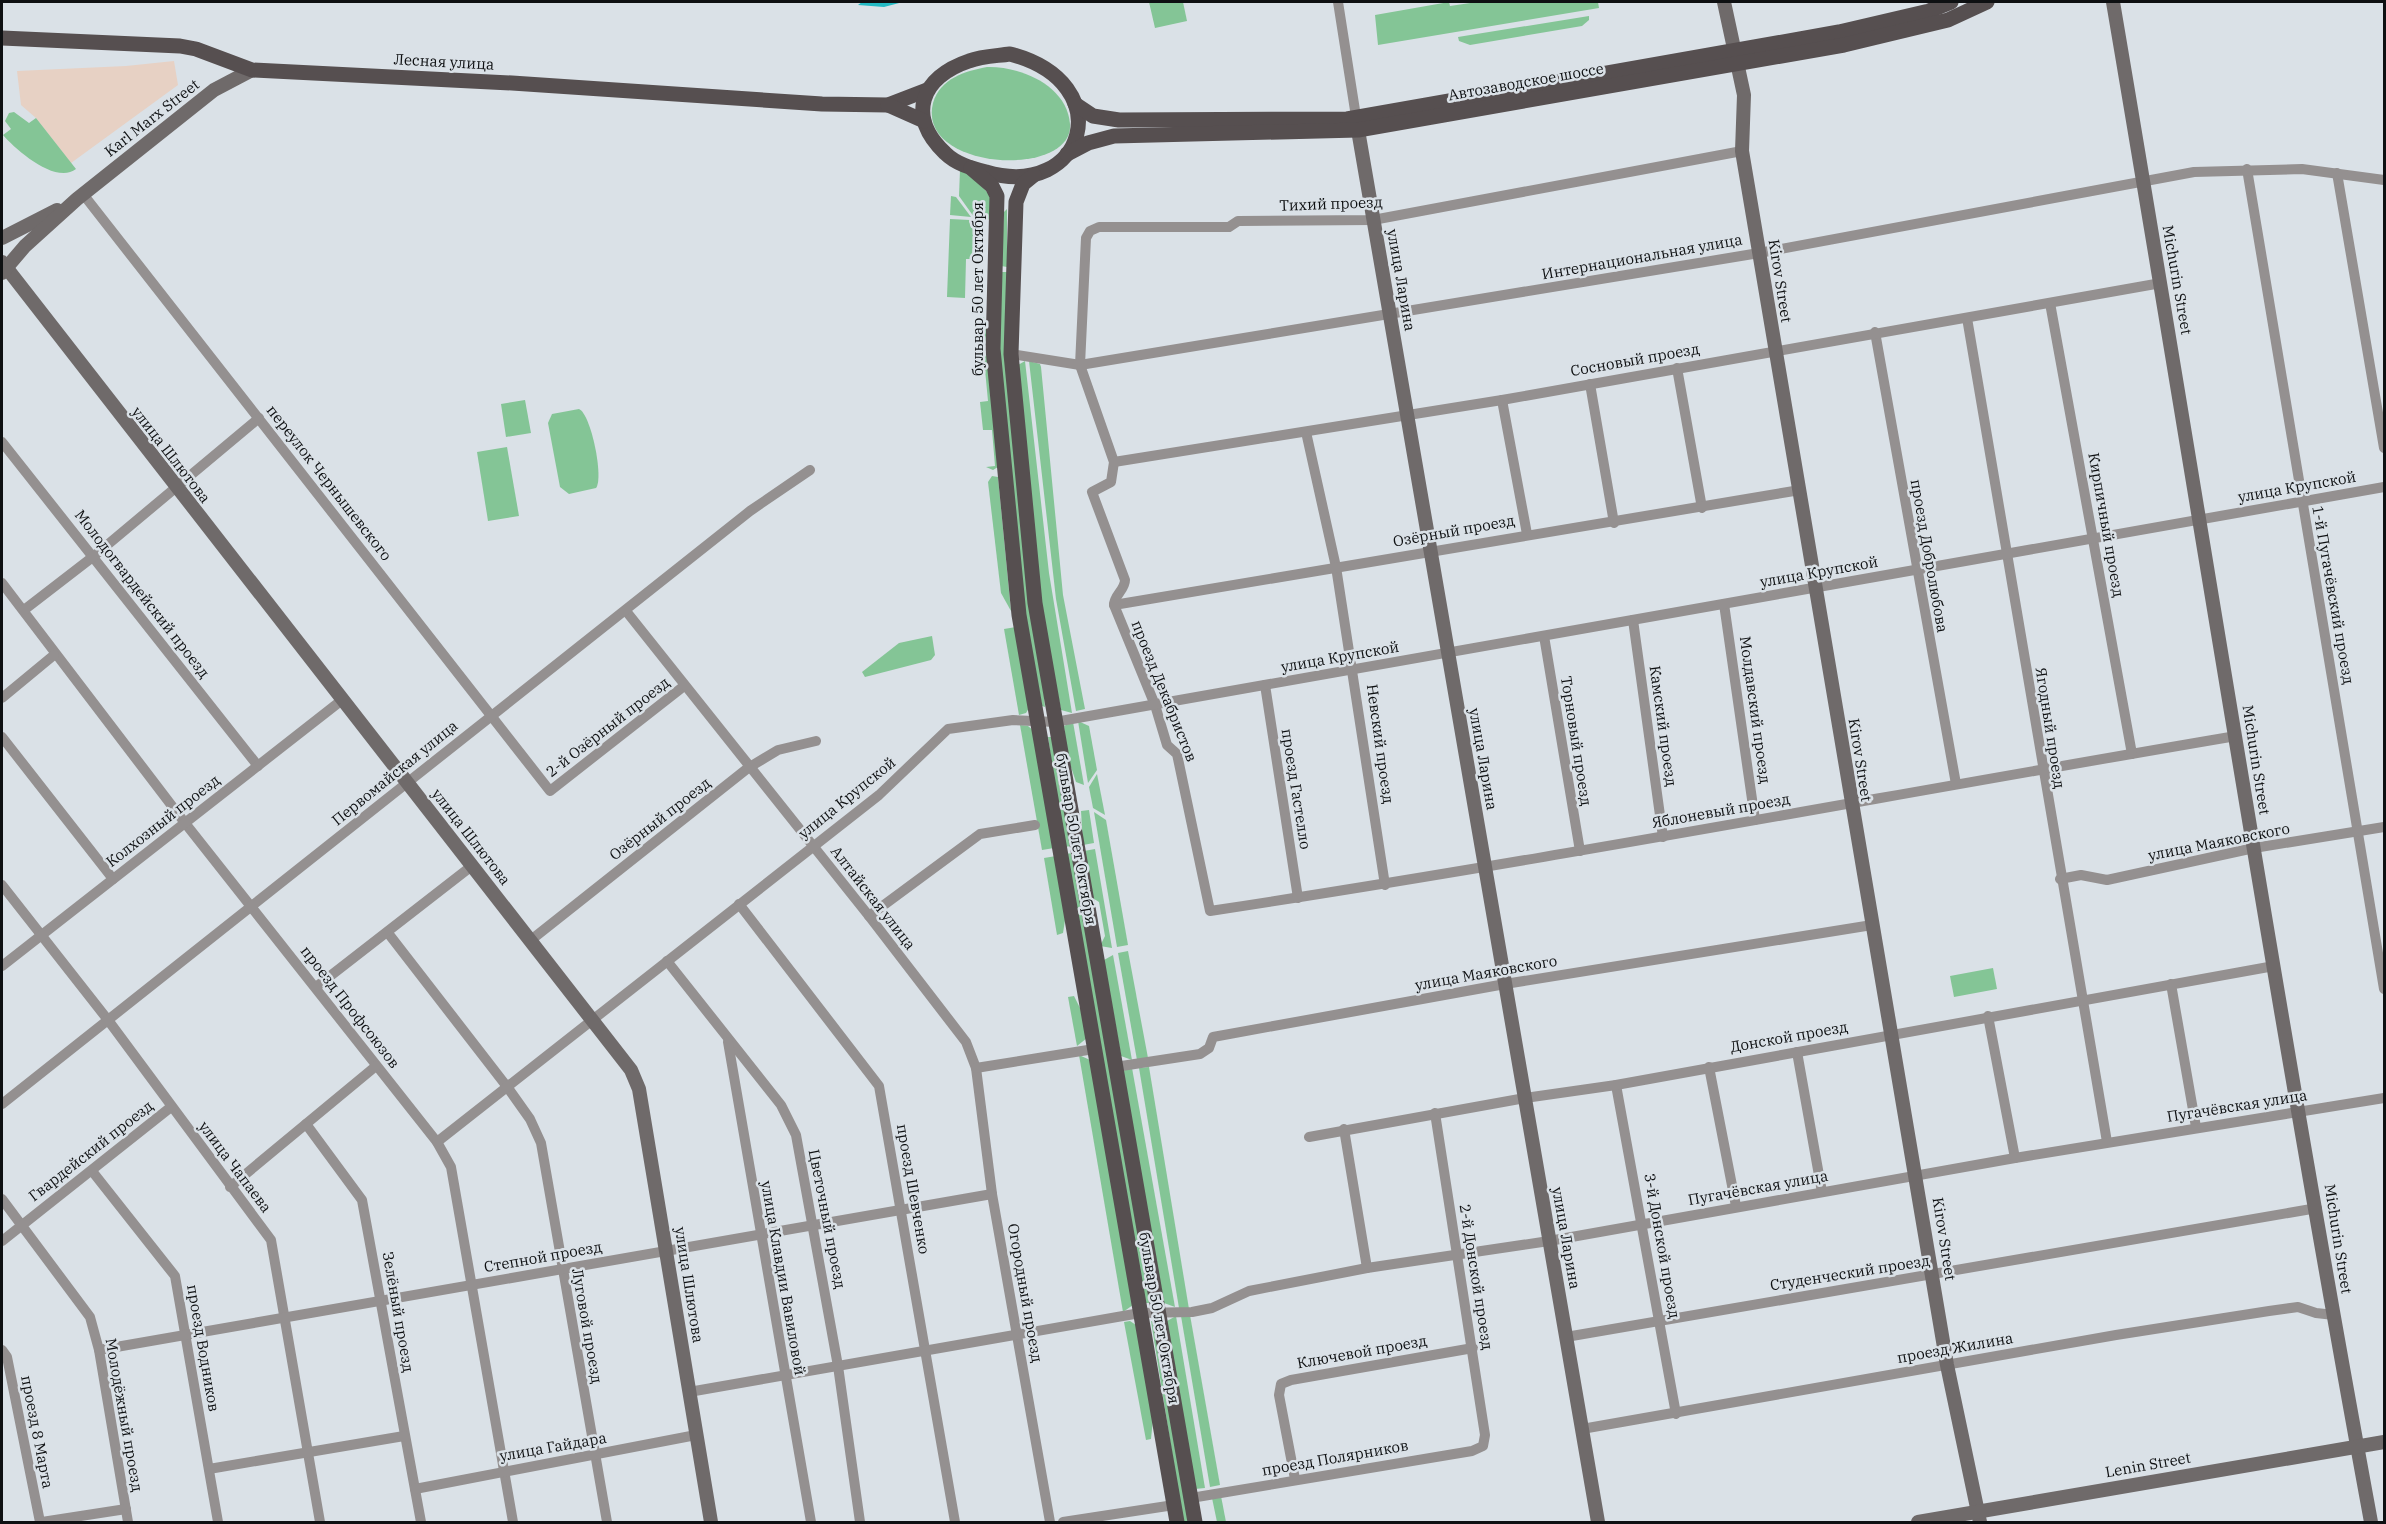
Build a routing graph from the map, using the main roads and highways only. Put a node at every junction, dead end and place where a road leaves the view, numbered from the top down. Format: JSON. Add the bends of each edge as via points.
{"nodes":[{"id":1,"x":1724,"y":2,"type":"edge"},
{"id":2,"x":1951,"y":2,"type":"edge"},
{"id":3,"x":1987,"y":2,"type":"edge"},
{"id":4,"x":2113,"y":2,"type":"edge"},
{"id":5,"x":2,"y":38,"type":"edge"},
{"id":6,"x":1735,"y":57,"type":"junction"},
{"id":7,"x":252,"y":70,"type":"junction"},
{"id":8,"x":927,"y":90,"type":"junction"},
{"id":9,"x":1075,"y":104,"type":"junction"},
{"id":10,"x":888,"y":105,"type":"junction"},
{"id":11,"x":924,"y":121,"type":"junction"},
{"id":12,"x":1357,"y":124,"type":"junction"},
{"id":13,"x":1067,"y":154,"type":"junction"},
{"id":14,"x":971,"y":168,"type":"junction"},
{"id":15,"x":1034,"y":175,"type":"junction"},
{"id":16,"x":80,"y":196,"type":"junction"},
{"id":17,"x":2,"y":238,"type":"edge"},
{"id":18,"x":3,"y":268,"type":"edge"},
{"id":19,"x":2385,"y":1442,"type":"edge"},
{"id":20,"x":2357,"y":1446,"type":"junction"},
{"id":21,"x":1979,"y":1517,"type":"edge"},
{"id":22,"x":711,"y":1522,"type":"edge"},
{"id":23,"x":1177,"y":1522,"type":"edge"},
{"id":24,"x":1195,"y":1522,"type":"edge"},
{"id":25,"x":1598,"y":1522,"type":"edge"},
{"id":26,"x":1918,"y":1522,"type":"edge"},
{"id":27,"x":2371,"y":1522,"type":"edge"}],
"edges":[{"from":1,"to":6,"type":"main road","name":"Kirov Street"},
{"from":2,"to":6,"type":"main road","name":"Автозаводское шоссе"},
{"from":3,"to":6,"type":"main road","name":"Автозаводское шоссе","via":[[1948,20],[1844,45]]},
{"from":4,"to":20,"type":"main road","name":"Michurin Street"},
{"from":5,"to":7,"type":"main road","name":"Лесная улица","via":[[180,46]]},
{"from":6,"to":12,"type":"main road","name":"Автозаводское шоссе"},
{"from":6,"to":21,"type":"main road","name":"Kirov Street","via":[[1744,95],[1742,150],[1775,350],[1947,1365]]},
{"from":7,"to":10,"type":"main road","name":"Лесная улица"},
{"from":7,"to":16,"type":"main road","name":"Karl Marx Street","via":[[214,90]]},
{"from":8,"to":9,"type":"main road","via":[[943,74],[967,62],[1010,54],[1042,67],[1059,81]]},
{"from":8,"to":10,"type":"main road","name":"Лесная улица"},
{"from":8,"to":11,"type":"main road","via":[[923,100]]},
{"from":9,"to":12,"type":"main road","name":"Автозаводское шоссе","via":[[1093,116],[1119,120]]},
{"from":9,"to":13,"type":"main road","via":[[1080,129]]},
{"from":10,"to":11,"type":"main road","name":"Лесная улица"},
{"from":11,"to":14,"type":"main road","via":[[933,140],[947,155]]},
{"from":12,"to":13,"type":"main road","name":"Автозаводское шоссе","via":[[1114,136]]},
{"from":12,"to":25,"type":"main road","name":"улица Ларина"},
{"from":13,"to":15,"type":"main road"},
{"from":14,"to":15,"type":"main road","via":[[993,174]]},
{"from":14,"to":23,"type":"main road","name":"бульвар 50 лет Октября","via":[[992,186],[997,196],[993,349],[1019,615]]},
{"from":15,"to":24,"type":"main road","name":"бульвар 50 лет Октября","via":[[1023,184],[1016,202],[1011,354],[1035,603]]},
{"from":16,"to":17,"type":"main road","name":"Karl Marx Street"},
{"from":16,"to":18,"type":"main road","name":"Karl Marx Street"},
{"from":18,"to":22,"type":"main road","name":"улица Шлютова","via":[[631,1070],[639,1089],[668,1251]]},
{"from":19,"to":20,"type":"main road","name":"Lenin Street"},
{"from":20,"to":21,"type":"main road","name":"Lenin Street"},
{"from":20,"to":27,"type":"main road","name":"Michurin Street"},
{"from":21,"to":26,"type":"main road","name":"Lenin Street"}]}
